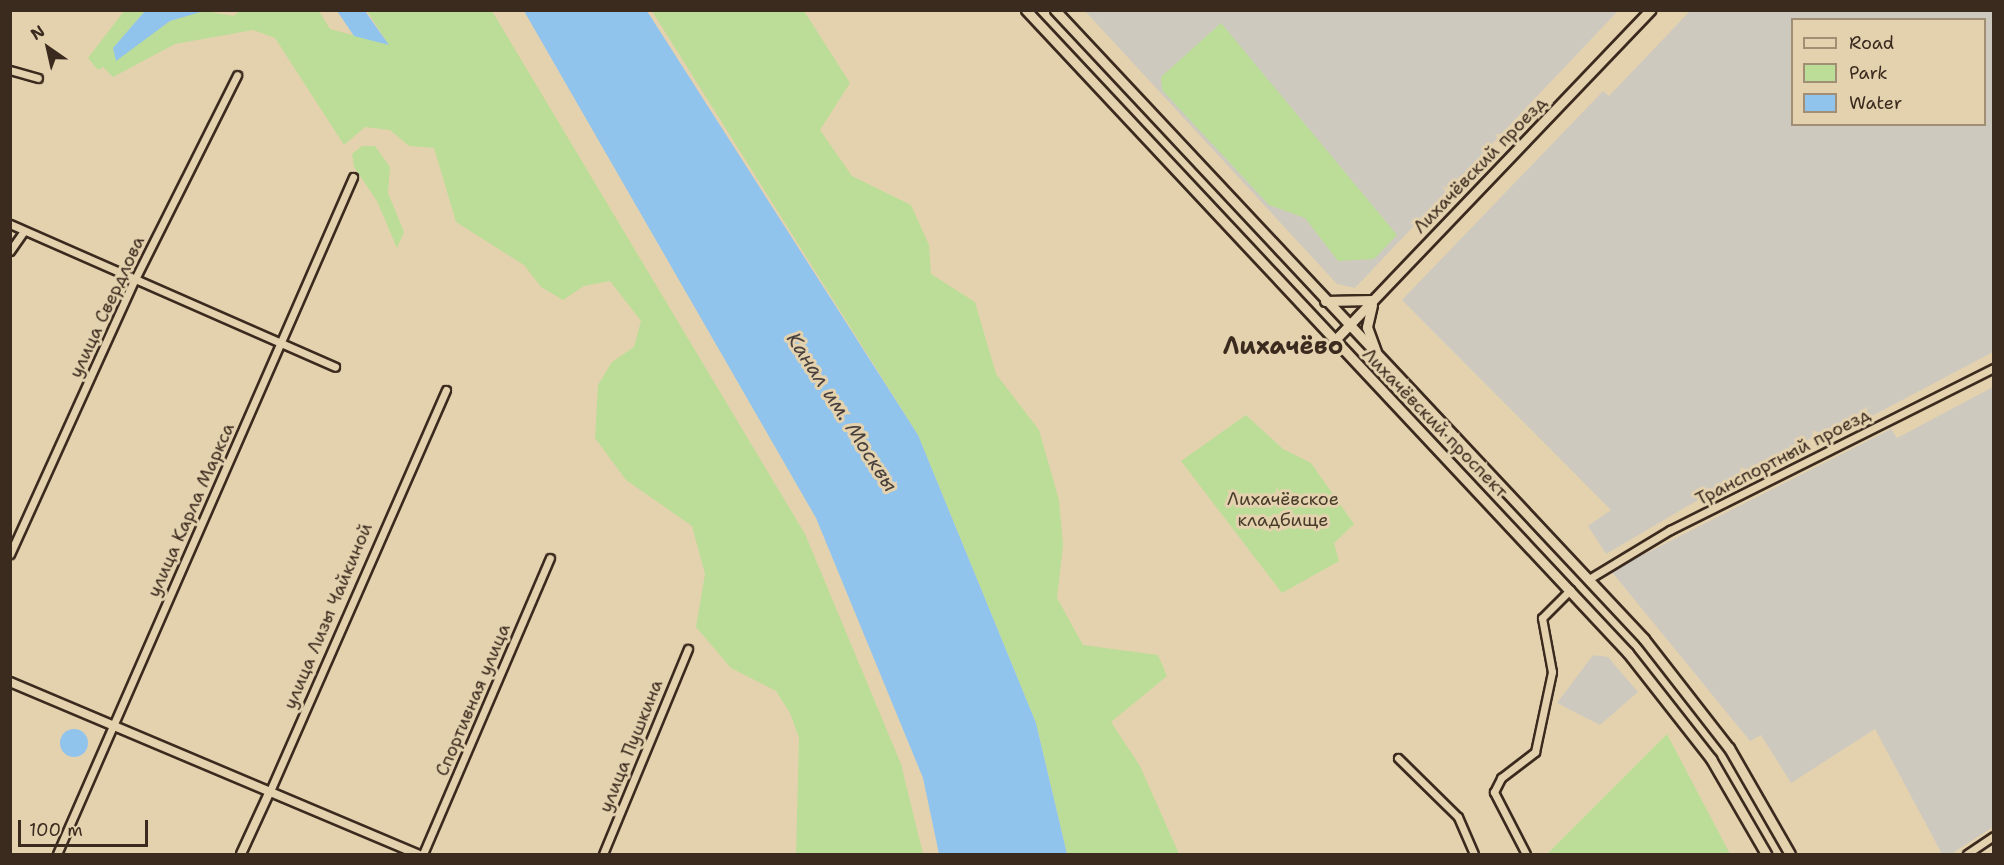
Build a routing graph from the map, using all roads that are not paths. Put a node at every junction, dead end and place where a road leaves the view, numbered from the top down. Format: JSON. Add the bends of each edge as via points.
{"nodes":[{"id":1,"x":1026,"y":10,"type":"edge"},
{"id":2,"x":1055,"y":10,"type":"edge"},
{"id":3,"x":1650,"y":10,"type":"edge"},
{"id":4,"x":10,"y":70,"type":"edge"},
{"id":5,"x":237,"y":75,"type":"dead end"},
{"id":6,"x":38,"y":78,"type":"dead end"},
{"id":7,"x":353,"y":177,"type":"dead end"},
{"id":8,"x":10,"y":224,"type":"edge"},
{"id":9,"x":24,"y":231,"type":"junction"},
{"id":10,"x":10,"y":251,"type":"edge"},
{"id":11,"x":135,"y":279,"type":"junction"},
{"id":12,"x":1374,"y":300,"type":"junction"},
{"id":13,"x":1325,"y":301,"type":"junction"},
{"id":14,"x":1349,"y":326,"type":"junction"},
{"id":15,"x":1334,"y":341,"type":"junction"},
{"id":16,"x":280,"y":346,"type":"junction"},
{"id":17,"x":1378,"y":357,"type":"junction"},
{"id":18,"x":335,"y":367,"type":"dead end"},
{"id":19,"x":1994,"y":368,"type":"edge"},
{"id":20,"x":446,"y":390,"type":"dead end"},
{"id":21,"x":10,"y":554,"type":"edge"},
{"id":22,"x":550,"y":558,"type":"dead end"},
{"id":23,"x":1589,"y":579,"type":"junction"},
{"id":24,"x":1570,"y":590,"type":"junction"},
{"id":25,"x":688,"y":649,"type":"dead end"},
{"id":26,"x":10,"y":682,"type":"edge"},
{"id":27,"x":112,"y":726,"type":"junction"},
{"id":28,"x":1398,"y":758,"type":"dead end"},
{"id":29,"x":270,"y":791,"type":"junction"},
{"id":30,"x":1994,"y":836,"type":"edge"},
{"id":31,"x":57,"y":855,"type":"edge"},
{"id":32,"x":241,"y":855,"type":"edge"},
{"id":33,"x":417,"y":855,"type":"edge"},
{"id":34,"x":423,"y":855,"type":"edge"},
{"id":35,"x":603,"y":855,"type":"edge"},
{"id":36,"x":1474,"y":855,"type":"edge"},
{"id":37,"x":1526,"y":855,"type":"edge"},
{"id":38,"x":1766,"y":855,"type":"edge"},
{"id":39,"x":1790,"y":855,"type":"edge"},
{"id":40,"x":1966,"y":855,"type":"edge"}],
"edges":[{"from":1,"to":15,"type":"main road","name":"Лихачёвский проспект"},
{"from":2,"to":13,"type":"main road","name":"Лихачёвский проспект"},
{"from":3,"to":12,"type":"main road","name":"Лихачёвский проезд"},
{"from":4,"to":6,"type":"street"},
{"from":5,"to":11,"type":"street","name":"улица Свердлова"},
{"from":7,"to":16,"type":"street","name":"улица Карла Маркса"},
{"from":8,"to":9,"type":"street"},
{"from":9,"to":10,"type":"street"},
{"from":9,"to":11,"type":"street"},
{"from":11,"to":16,"type":"street"},
{"from":11,"to":21,"type":"street","name":"улица Свердлова"},
{"from":12,"to":13,"type":"main road"},
{"from":12,"to":14,"type":"main road","name":"Лихачёвский проезд"},
{"from":12,"to":17,"type":"main road","via":[[1367,327]]},
{"from":13,"to":14,"type":"main road","name":"Лихачёвский проспект"},
{"from":14,"to":15,"type":"main road","name":"Лихачёвский проезд"},
{"from":14,"to":17,"type":"main road","name":"Лихачёвский проспект"},
{"from":15,"to":24,"type":"main road","name":"Лихачёвский проспект"},
{"from":16,"to":18,"type":"street"},
{"from":16,"to":27,"type":"street","name":"улица Карла Маркса"},
{"from":17,"to":23,"type":"main road","name":"Лихачёвский проспект"},
{"from":19,"to":23,"type":"street","name":"Транспортный проезд","via":[[1670,530]]},
{"from":20,"to":29,"type":"street","name":"улица Лизы Чайкиной"},
{"from":22,"to":34,"type":"street","name":"Спортивная улица"},
{"from":23,"to":39,"type":"main road","name":"Лихачёвский проспект","via":[[1703,710]]},
{"from":24,"to":37,"type":"street","via":[[1542,618],[1552,672],[1535,752],[1502,778],[1494,792]]},
{"from":24,"to":38,"type":"main road","name":"Лихачёвский проспект","via":[[1685,723]]},
{"from":25,"to":35,"type":"street","name":"улица Пушкина"},
{"from":26,"to":27,"type":"street"},
{"from":27,"to":29,"type":"street"},
{"from":27,"to":31,"type":"street","name":"улица Карла Маркса"},
{"from":28,"to":36,"type":"street","via":[[1458,817]]},
{"from":29,"to":32,"type":"street","name":"улица Лизы Чайкиной"},
{"from":29,"to":33,"type":"street"},
{"from":30,"to":40,"type":"street"}]}
